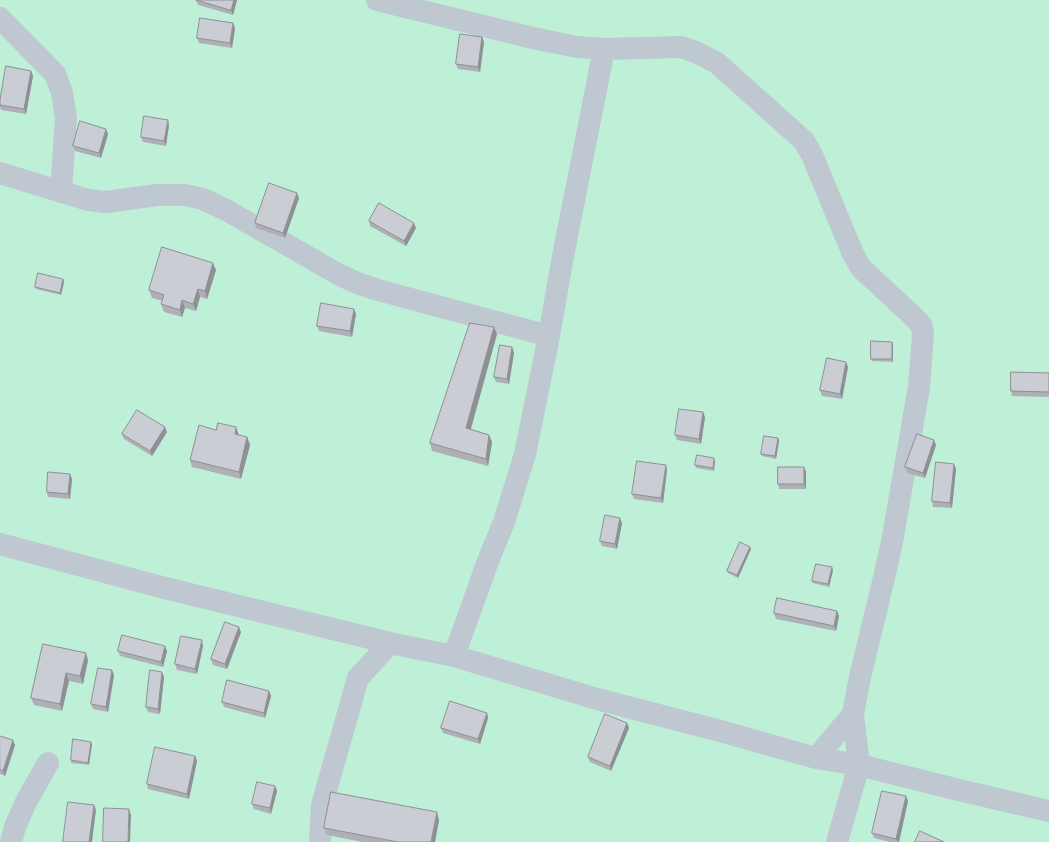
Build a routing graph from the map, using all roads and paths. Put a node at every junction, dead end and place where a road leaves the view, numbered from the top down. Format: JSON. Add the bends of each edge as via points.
{"nodes":[{"id":1,"x":377,"y":0,"type":"edge"},
{"id":2,"x":0,"y":18,"type":"edge"},
{"id":3,"x":604,"y":49,"type":"junction"},
{"id":4,"x":0,"y":173,"type":"edge"},
{"id":5,"x":61,"y":192,"type":"junction"},
{"id":6,"x":549,"y":336,"type":"junction"},
{"id":7,"x":0,"y":544,"type":"edge"},
{"id":8,"x":390,"y":642,"type":"junction"},
{"id":9,"x":454,"y":656,"type":"junction"},
{"id":10,"x":853,"y":714,"type":"junction"},
{"id":11,"x":816,"y":758,"type":"junction"},
{"id":12,"x":48,"y":763,"type":"dead end"},
{"id":13,"x":859,"y":765,"type":"junction"},
{"id":14,"x":1049,"y":811,"type":"edge"},
{"id":15,"x":11,"y":842,"type":"edge"},
{"id":16,"x":320,"y":842,"type":"edge"},
{"id":17,"x":837,"y":842,"type":"edge"}],
"edges":[{"from":1,"to":3,"type":"street","via":[[533,38],[577,47]]},
{"from":2,"to":5,"type":"street","via":[[55,74],[62,93],[66,118]]},
{"from":3,"to":6,"type":"street"},
{"from":3,"to":10,"type":"street","via":[[681,47],[717,63],[804,141],[861,268],[922,327],[919,387],[892,542]]},
{"from":4,"to":5,"type":"street"},
{"from":5,"to":6,"type":"street","via":[[106,202],[157,194],[185,195],[203,199],[358,283]]},
{"from":6,"to":9,"type":"street","via":[[525,454],[504,522]]},
{"from":7,"to":8,"type":"street","via":[[165,588]]},
{"from":8,"to":9,"type":"street"},
{"from":8,"to":16,"type":"street","via":[[358,678],[322,805]]},
{"from":9,"to":11,"type":"street","via":[[597,699]]},
{"from":10,"to":11,"type":"street"},
{"from":10,"to":13,"type":"street"},
{"from":11,"to":13,"type":"street"},
{"from":12,"to":15,"type":"street","via":[[26,802]]},
{"from":13,"to":14,"type":"street"},
{"from":13,"to":17,"type":"street"}]}
